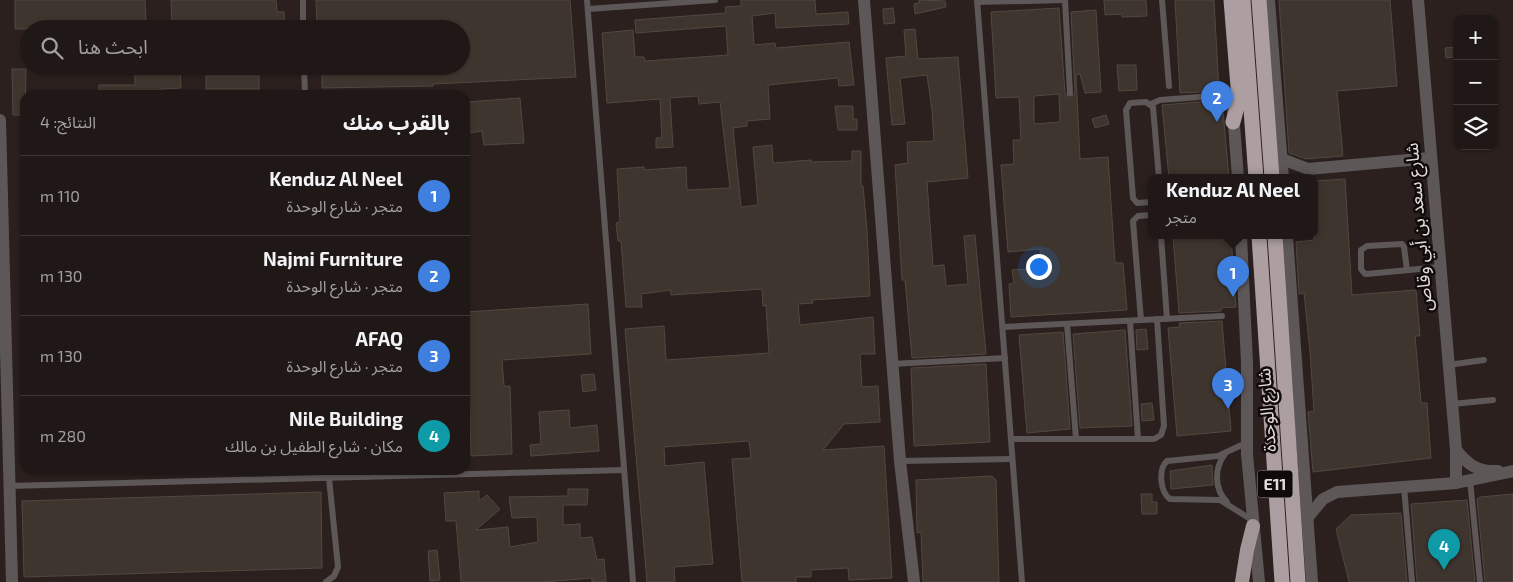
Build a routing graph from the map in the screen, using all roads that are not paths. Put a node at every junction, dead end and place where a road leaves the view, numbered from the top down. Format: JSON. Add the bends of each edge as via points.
{"nodes":[{"id":1,"x":303,"y":0,"type":"edge"},
{"id":2,"x":587,"y":0,"type":"edge"},
{"id":3,"x":715,"y":0,"type":"edge"},
{"id":4,"x":864,"y":0,"type":"edge"},
{"id":5,"x":1065,"y":0,"type":"edge"},
{"id":6,"x":1162,"y":0,"type":"edge"},
{"id":7,"x":1224,"y":0,"type":"edge"},
{"id":8,"x":1231,"y":0,"type":"edge"},
{"id":9,"x":1243,"y":0,"type":"edge"},
{"id":10,"x":1259,"y":0,"type":"edge"},
{"id":11,"x":1269,"y":0,"type":"edge"},
{"id":12,"x":1418,"y":0,"type":"edge"},
{"id":13,"x":978,"y":1,"type":"edge"},
{"id":14,"x":588,"y":9,"type":"junction"},
{"id":15,"x":303,"y":20,"type":"edge"},
{"id":16,"x":304,"y":75,"type":"edge"},
{"id":17,"x":1169,"y":86,"type":"dead end"},
{"id":18,"x":305,"y":90,"type":"edge"},
{"id":19,"x":1070,"y":93,"type":"dead end"},
{"id":20,"x":1232,"y":98,"type":"junction"},
{"id":21,"x":1151,"y":104,"type":"junction"},
{"id":22,"x":0,"y":120,"type":"edge"},
{"id":23,"x":1233,"y":122,"type":"junction"},
{"id":24,"x":1431,"y":158,"type":"junction"},
{"id":25,"x":1282,"y":159,"type":"junction"},
{"id":26,"x":1159,"y":174,"type":"edge"},
{"id":27,"x":1238,"y":174,"type":"edge"},
{"id":28,"x":1256,"y":174,"type":"edge"},
{"id":29,"x":1272,"y":174,"type":"edge"},
{"id":30,"x":1283,"y":174,"type":"edge"},
{"id":31,"x":1148,"y":202,"type":"edge"},
{"id":32,"x":1148,"y":215,"type":"edge"},
{"id":33,"x":1161,"y":239,"type":"edge"},
{"id":34,"x":1241,"y":239,"type":"edge"},
{"id":35,"x":1259,"y":239,"type":"edge"},
{"id":36,"x":1275,"y":239,"type":"edge"},
{"id":37,"x":1288,"y":239,"type":"edge"},
{"id":38,"x":1440,"y":267,"type":"junction"},
{"id":39,"x":1407,"y":270,"type":"junction"},
{"id":40,"x":1222,"y":316,"type":"dead end"},
{"id":41,"x":1157,"y":319,"type":"junction"},
{"id":42,"x":1167,"y":319,"type":"junction"},
{"id":43,"x":1141,"y":320,"type":"junction"},
{"id":44,"x":1130,"y":321,"type":"junction"},
{"id":45,"x":1067,"y":324,"type":"junction"},
{"id":46,"x":1002,"y":327,"type":"junction"},
{"id":47,"x":1005,"y":358,"type":"junction"},
{"id":48,"x":1484,"y":360,"type":"dead end"},
{"id":49,"x":892,"y":364,"type":"junction"},
{"id":50,"x":1448,"y":365,"type":"junction"},
{"id":51,"x":1493,"y":400,"type":"dead end"},
{"id":52,"x":1452,"y":404,"type":"junction"},
{"id":53,"x":1011,"y":439,"type":"junction"},
{"id":54,"x":1076,"y":439,"type":"junction"},
{"id":55,"x":1138,"y":439,"type":"junction"},
{"id":56,"x":1247,"y":442,"type":"junction"},
{"id":57,"x":1456,"y":450,"type":"junction"},
{"id":58,"x":1226,"y":454,"type":"junction"},
{"id":59,"x":1012,"y":459,"type":"junction"},
{"id":60,"x":900,"y":461,"type":"junction"},
{"id":61,"x":624,"y":470,"type":"junction"},
{"id":62,"x":1509,"y":471,"type":"edge"},
{"id":63,"x":470,"y":474,"type":"edge"},
{"id":64,"x":440,"y":475,"type":"edge"},
{"id":65,"x":315,"y":478,"type":"joint"},
{"id":66,"x":329,"y":478,"type":"junction"},
{"id":67,"x":1470,"y":480,"type":"junction"},
{"id":68,"x":1456,"y":483,"type":"junction"},
{"id":69,"x":9,"y":486,"type":"junction"},
{"id":70,"x":1404,"y":486,"type":"junction"},
{"id":71,"x":1228,"y":503,"type":"junction"},
{"id":72,"x":1308,"y":517,"type":"junction"},
{"id":73,"x":1253,"y":523,"type":"junction"},
{"id":74,"x":12,"y":582,"type":"edge"},
{"id":75,"x":326,"y":582,"type":"edge"},
{"id":76,"x":633,"y":582,"type":"edge"},
{"id":77,"x":914,"y":582,"type":"edge"},
{"id":78,"x":1022,"y":582,"type":"edge"},
{"id":79,"x":1242,"y":582,"type":"edge"},
{"id":80,"x":1259,"y":582,"type":"edge"},
{"id":81,"x":1282,"y":582,"type":"edge"},
{"id":82,"x":1298,"y":582,"type":"edge"},
{"id":83,"x":1312,"y":582,"type":"edge"},
{"id":84,"x":1412,"y":582,"type":"edge"},
{"id":85,"x":1480,"y":582,"type":"edge"}],
"edges":[{"from":1,"to":15,"type":"lane"},
{"from":2,"to":14,"type":"lane"},
{"from":3,"to":14,"type":"lane"},
{"from":4,"to":49,"type":"street"},
{"from":5,"to":13,"type":"lane"},
{"from":5,"to":19,"type":"lane"},
{"from":6,"to":17,"type":"lane"},
{"from":7,"to":20,"type":"street"},
{"from":8,"to":23,"type":"highway","via":[[1239,98]]},
{"from":9,"to":28,"type":"highway"},
{"from":10,"to":29,"type":"highway"},
{"from":11,"to":25,"type":"street"},
{"from":12,"to":24,"type":"street","name":"شارع سعد بن أبي وقاص"},
{"from":13,"to":46,"type":"lane"},
{"from":14,"to":61,"type":"lane"},
{"from":16,"to":18,"type":"lane"},
{"from":20,"to":21,"type":"lane","via":[[1160,100]]},
{"from":20,"to":23,"type":"street"},
{"from":21,"to":26,"type":"lane"},
{"from":21,"to":31,"type":"lane","via":[[1133,103],[1126,110],[1133,200]]},
{"from":22,"to":69,"type":"street"},
{"from":23,"to":27,"type":"street"},
{"from":24,"to":25,"type":"street","via":[[1308,169]]},
{"from":24,"to":38,"type":"street","name":"شارع سعد بن أبي وقاص"},
{"from":25,"to":30,"type":"street"},
{"from":32,"to":43,"type":"lane","via":[[1138,216],[1132,221]]},
{"from":33,"to":42,"type":"lane"},
{"from":34,"to":56,"type":"street"},
{"from":35,"to":81,"type":"highway","name":"شارع الوحدة","number":"E11"},
{"from":36,"to":82,"type":"highway","name":"شارع الوحدة","number":"E11"},
{"from":37,"to":72,"type":"street"},
{"from":38,"to":39,"type":"lane"},
{"from":38,"to":50,"type":"street","name":"شارع سعد بن أبي وقاص"},
{"from":39,"to":39,"type":"lane","via":[[1365,274],[1361,269],[1361,250],[1366,246],[1402,244]]},
{"from":40,"to":42,"type":"lane"},
{"from":41,"to":42,"type":"lane"},
{"from":41,"to":43,"type":"lane"},
{"from":41,"to":55,"type":"lane","via":[[1164,430],[1158,438]]},
{"from":43,"to":44,"type":"lane"},
{"from":44,"to":45,"type":"lane"},
{"from":44,"to":55,"type":"lane"},
{"from":45,"to":46,"type":"lane"},
{"from":45,"to":54,"type":"lane"},
{"from":46,"to":47,"type":"lane"},
{"from":47,"to":49,"type":"lane"},
{"from":47,"to":53,"type":"lane"},
{"from":48,"to":50,"type":"lane"},
{"from":49,"to":60,"type":"street"},
{"from":50,"to":52,"type":"street","name":"شارع سعد بن أبي وقاص"},
{"from":51,"to":52,"type":"lane"},
{"from":52,"to":57,"type":"street","name":"شارع سعد بن أبي وقاص"},
{"from":53,"to":54,"type":"lane"},
{"from":53,"to":59,"type":"lane"},
{"from":54,"to":55,"type":"lane"},
{"from":56,"to":58,"type":"lane"},
{"from":56,"to":73,"type":"street"},
{"from":57,"to":62,"type":"street","via":[[1475,468],[1491,472]]},
{"from":57,"to":68,"type":"street","name":"شارع سعد بن أبي وقاص"},
{"from":58,"to":71,"type":"lane","via":[[1217,470],[1218,487]]},
{"from":58,"to":71,"type":"lane","via":[[1171,460],[1164,464],[1162,470],[1164,492],[1170,499],[1207,498]]},
{"from":59,"to":60,"type":"lane"},
{"from":59,"to":78,"type":"lane"},
{"from":60,"to":77,"type":"street"},
{"from":61,"to":63,"type":"lane"},
{"from":61,"to":76,"type":"lane"},
{"from":62,"to":67,"type":"street"},
{"from":64,"to":66,"type":"lane"},
{"from":65,"to":66,"type":"lane"},
{"from":65,"to":69,"type":"lane"},
{"from":66,"to":75,"type":"lane","via":[[338,567]]},
{"from":67,"to":68,"type":"street"},
{"from":67,"to":85,"type":"lane"},
{"from":68,"to":70,"type":"street"},
{"from":69,"to":74,"type":"street"},
{"from":70,"to":72,"type":"street","via":[[1337,492],[1323,499]]},
{"from":70,"to":84,"type":"lane"},
{"from":71,"to":73,"type":"lane"},
{"from":72,"to":83,"type":"street"},
{"from":73,"to":79,"type":"highway"},
{"from":73,"to":80,"type":"street"}]}
